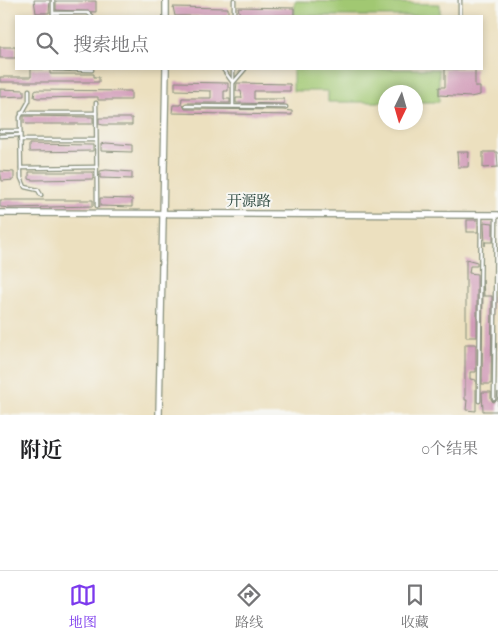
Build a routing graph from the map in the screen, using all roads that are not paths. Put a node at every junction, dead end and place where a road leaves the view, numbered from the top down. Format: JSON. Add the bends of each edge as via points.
{"nodes":[{"id":1,"x":53,"y":0,"type":"edge"},
{"id":2,"x":166,"y":0,"type":"edge"},
{"id":3,"x":234,"y":0,"type":"edge"},
{"id":4,"x":460,"y":0,"type":"edge"},
{"id":5,"x":53,"y":14,"type":"edge"},
{"id":6,"x":91,"y":15,"type":"edge"},
{"id":7,"x":166,"y":15,"type":"edge"},
{"id":8,"x":234,"y":15,"type":"edge"},
{"id":9,"x":460,"y":15,"type":"edge"},
{"id":10,"x":166,"y":70,"type":"edge"},
{"id":11,"x":224,"y":70,"type":"edge"},
{"id":12,"x":233,"y":70,"type":"edge"},
{"id":13,"x":244,"y":70,"type":"edge"},
{"id":14,"x":233,"y":83,"type":"junction"},
{"id":15,"x":29,"y":90,"type":"dead end"},
{"id":16,"x":96,"y":103,"type":"dead end"},
{"id":17,"x":186,"y":106,"type":"dead end"},
{"id":18,"x":233,"y":106,"type":"junction"},
{"id":19,"x":286,"y":107,"type":"dead end"},
{"id":20,"x":96,"y":113,"type":"junction"},
{"id":21,"x":21,"y":114,"type":"junction"},
{"id":22,"x":0,"y":131,"type":"edge"},
{"id":23,"x":20,"y":131,"type":"junction"},
{"id":24,"x":20,"y":135,"type":"junction"},
{"id":25,"x":0,"y":136,"type":"edge"},
{"id":26,"x":20,"y":140,"type":"junction"},
{"id":27,"x":96,"y":140,"type":"junction"},
{"id":28,"x":21,"y":168,"type":"junction"},
{"id":29,"x":97,"y":168,"type":"junction"},
{"id":30,"x":41,"y":195,"type":"dead end"},
{"id":31,"x":97,"y":206,"type":"dead end"},
{"id":32,"x":0,"y":212,"type":"edge"},
{"id":33,"x":164,"y":213,"type":"junction"},
{"id":34,"x":481,"y":215,"type":"junction"},
{"id":35,"x":497,"y":215,"type":"edge"},
{"id":36,"x":494,"y":399,"type":"dead end"},
{"id":37,"x":479,"y":400,"type":"dead end"},
{"id":38,"x":159,"y":415,"type":"edge"}],
"edges":[{"from":1,"to":5,"type":"lane"},
{"from":2,"to":7,"type":"street"},
{"from":3,"to":8,"type":"lane"},
{"from":4,"to":9,"type":"lane"},
{"from":5,"to":6,"type":"lane"},
{"from":10,"to":33,"type":"street"},
{"from":11,"to":14,"type":"lane"},
{"from":12,"to":14,"type":"lane"},
{"from":13,"to":14,"type":"lane"},
{"from":14,"to":18,"type":"lane"},
{"from":15,"to":21,"type":"lane","via":[[29,101]]},
{"from":16,"to":20,"type":"lane"},
{"from":17,"to":18,"type":"lane"},
{"from":18,"to":19,"type":"lane"},
{"from":20,"to":21,"type":"lane"},
{"from":20,"to":27,"type":"lane"},
{"from":21,"to":23,"type":"lane"},
{"from":22,"to":23,"type":"lane"},
{"from":23,"to":24,"type":"lane"},
{"from":24,"to":25,"type":"lane"},
{"from":24,"to":26,"type":"lane"},
{"from":26,"to":27,"type":"lane"},
{"from":26,"to":28,"type":"lane"},
{"from":27,"to":29,"type":"lane"},
{"from":28,"to":29,"type":"lane"},
{"from":28,"to":30,"type":"lane","via":[[22,183],[38,190]]},
{"from":29,"to":31,"type":"lane"},
{"from":32,"to":33,"type":"street","name":"开源路"},
{"from":33,"to":34,"type":"street","name":"开源路"},
{"from":33,"to":38,"type":"street"},
{"from":34,"to":35,"type":"street","name":"开源路"},
{"from":34,"to":37,"type":"lane"},
{"from":35,"to":36,"type":"lane"}]}
